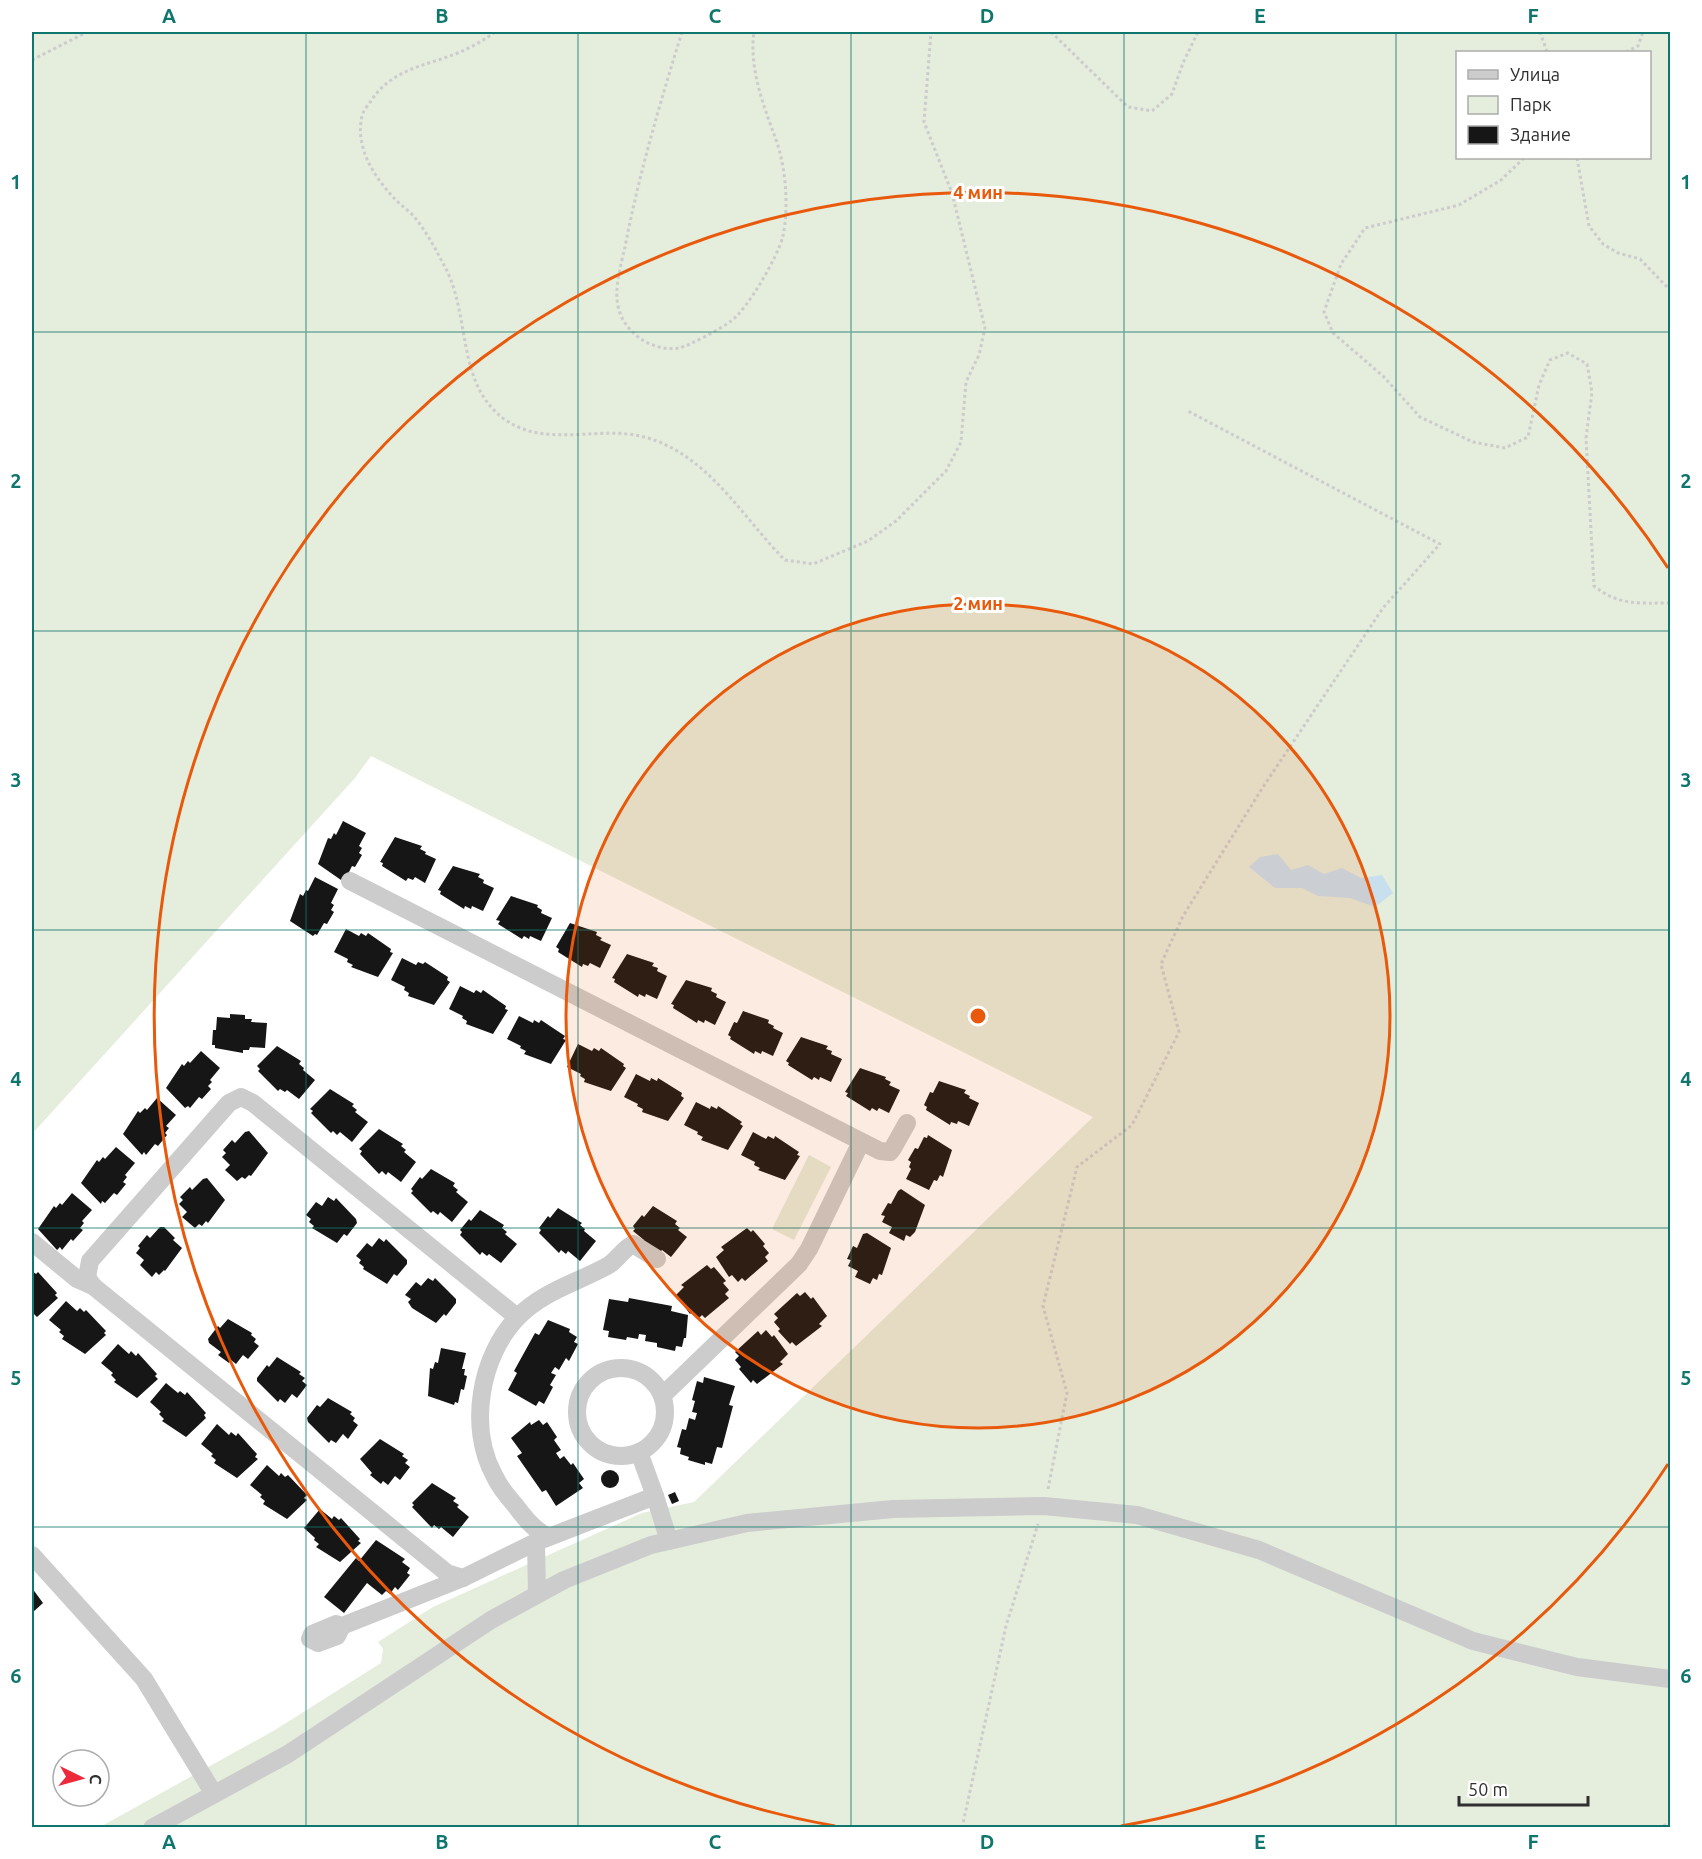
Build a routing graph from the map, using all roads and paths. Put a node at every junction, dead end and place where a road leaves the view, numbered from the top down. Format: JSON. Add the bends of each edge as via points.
{"nodes":[{"id":1,"x":87,"y":32,"type":"edge"},
{"id":2,"x":495,"y":32,"type":"edge"},
{"id":3,"x":682,"y":32,"type":"edge"},
{"id":4,"x":754,"y":32,"type":"edge"},
{"id":5,"x":930,"y":32,"type":"edge"},
{"id":6,"x":1051,"y":32,"type":"edge"},
{"id":7,"x":1198,"y":32,"type":"edge"},
{"id":8,"x":1540,"y":32,"type":"edge"},
{"id":9,"x":1643,"y":32,"type":"edge"},
{"id":10,"x":1547,"y":51,"type":"edge"},
{"id":11,"x":1628,"y":51,"type":"edge"},
{"id":12,"x":32,"y":60,"type":"edge"},
{"id":13,"x":1523,"y":159,"type":"edge"},
{"id":14,"x":1577,"y":159,"type":"edge"},
{"id":15,"x":1671,"y":290,"type":"edge"},
{"id":16,"x":1186,"y":410,"type":"dead end"},
{"id":17,"x":1671,"y":603,"type":"edge"},
{"id":18,"x":350,"y":881,"type":"dead end"},
{"id":19,"x":907,"y":1123,"type":"dead end"},
{"id":20,"x":861,"y":1142,"type":"junction"},
{"id":21,"x":32,"y":1242,"type":"edge"},
{"id":22,"x":657,"y":1259,"type":"dead end"},
{"id":23,"x":93,"y":1286,"type":"junction"},
{"id":24,"x":517,"y":1317,"type":"junction"},
{"id":25,"x":662,"y":1396,"type":"junction"},
{"id":26,"x":639,"y":1452,"type":"junction"},
{"id":27,"x":655,"y":1496,"type":"junction"},
{"id":28,"x":1044,"y":1506,"type":"junction"},
{"id":29,"x":542,"y":1539,"type":"junction"},
{"id":30,"x":669,"y":1541,"type":"junction"},
{"id":31,"x":32,"y":1555,"type":"edge"},
{"id":32,"x":463,"y":1578,"type":"junction"},
{"id":33,"x":537,"y":1594,"type":"junction"},
{"id":34,"x":342,"y":1626,"type":"dead end"},
{"id":35,"x":1671,"y":1679,"type":"edge"},
{"id":36,"x":214,"y":1794,"type":"junction"},
{"id":37,"x":1671,"y":1823,"type":"edge"},
{"id":38,"x":152,"y":1827,"type":"edge"},
{"id":39,"x":962,"y":1827,"type":"edge"},
{"id":40,"x":1658,"y":1827,"type":"edge"}],
"edges":[{"from":1,"to":12,"type":"path"},
{"from":2,"to":5,"type":"path","via":[[460,52],[402,71],[378,90],[362,115],[361,145],[374,173],[415,218],[448,273],[470,368],[484,398],[507,421],[539,433],[574,436],[611,432],[645,437],[676,449],[731,499],[785,560],[813,564],[868,541],[896,521],[946,471],[961,442],[966,382],[979,355],[985,328],[952,193],[924,122]]},
{"from":3,"to":4,"type":"path","via":[[647,146],[618,290],[618,309],[631,333],[652,345],[679,348],[733,320],[770,267],[783,237],[783,171],[776,138],[763,110],[752,43]]},
{"from":6,"to":7,"type":"path","via":[[1128,107],[1152,111],[1172,94]]},
{"from":8,"to":10,"type":"path"},
{"from":9,"to":11,"type":"path","via":[[1638,46]]},
{"from":13,"to":17,"type":"path","via":[[1501,180],[1459,205],[1365,228],[1341,264],[1323,312],[1334,333],[1383,376],[1420,417],[1473,442],[1505,448],[1528,437],[1539,385],[1550,360],[1568,353],[1587,364],[1592,392],[1586,438],[1594,586],[1610,598]]},
{"from":14,"to":15,"type":"path","via":[[1589,226],[1603,244],[1640,259]]},
{"from":16,"to":28,"type":"path","via":[[1440,544],[1383,608],[1183,915],[1161,964],[1179,1032],[1132,1125],[1077,1167],[1043,1306],[1067,1393]]},
{"from":18,"to":20,"type":"street"},
{"from":19,"to":20,"type":"street","via":[[890,1152]]},
{"from":20,"to":25,"type":"street","via":[[799,1264]]},
{"from":21,"to":23,"type":"street","via":[[77,1279]]},
{"from":22,"to":24,"type":"street","via":[[633,1244],[610,1264],[557,1289]]},
{"from":23,"to":24,"type":"street","via":[[87,1277],[90,1261],[229,1102],[241,1097]]},
{"from":23,"to":32,"type":"street","via":[[447,1573]]},
{"from":24,"to":29,"type":"street","via":[[502,1336],[490,1364],[482,1389],[480,1420],[493,1474]]},
{"from":25,"to":26,"type":"street","via":[[665,1415],[661,1431],[654,1442]]},
{"from":25,"to":26,"type":"street","via":[[647,1376],[615,1368],[590,1381],[579,1399],[579,1421],[589,1442],[610,1454]]},
{"from":26,"to":27,"type":"street"},
{"from":27,"to":29,"type":"street"},
{"from":27,"to":30,"type":"street"},
{"from":28,"to":30,"type":"street","via":[[892,1509],[747,1523]]},
{"from":28,"to":35,"type":"street","via":[[1137,1515],[1259,1550],[1473,1641],[1577,1666]]},
{"from":28,"to":39,"type":"path","via":[[1006,1626]]},
{"from":29,"to":32,"type":"street"},
{"from":29,"to":33,"type":"street"},
{"from":30,"to":33,"type":"street"},
{"from":31,"to":36,"type":"street","via":[[144,1679]]},
{"from":32,"to":34,"type":"street"},
{"from":33,"to":36,"type":"street","via":[[288,1754]]},
{"from":36,"to":38,"type":"street"},
{"from":37,"to":40,"type":"path"}]}
